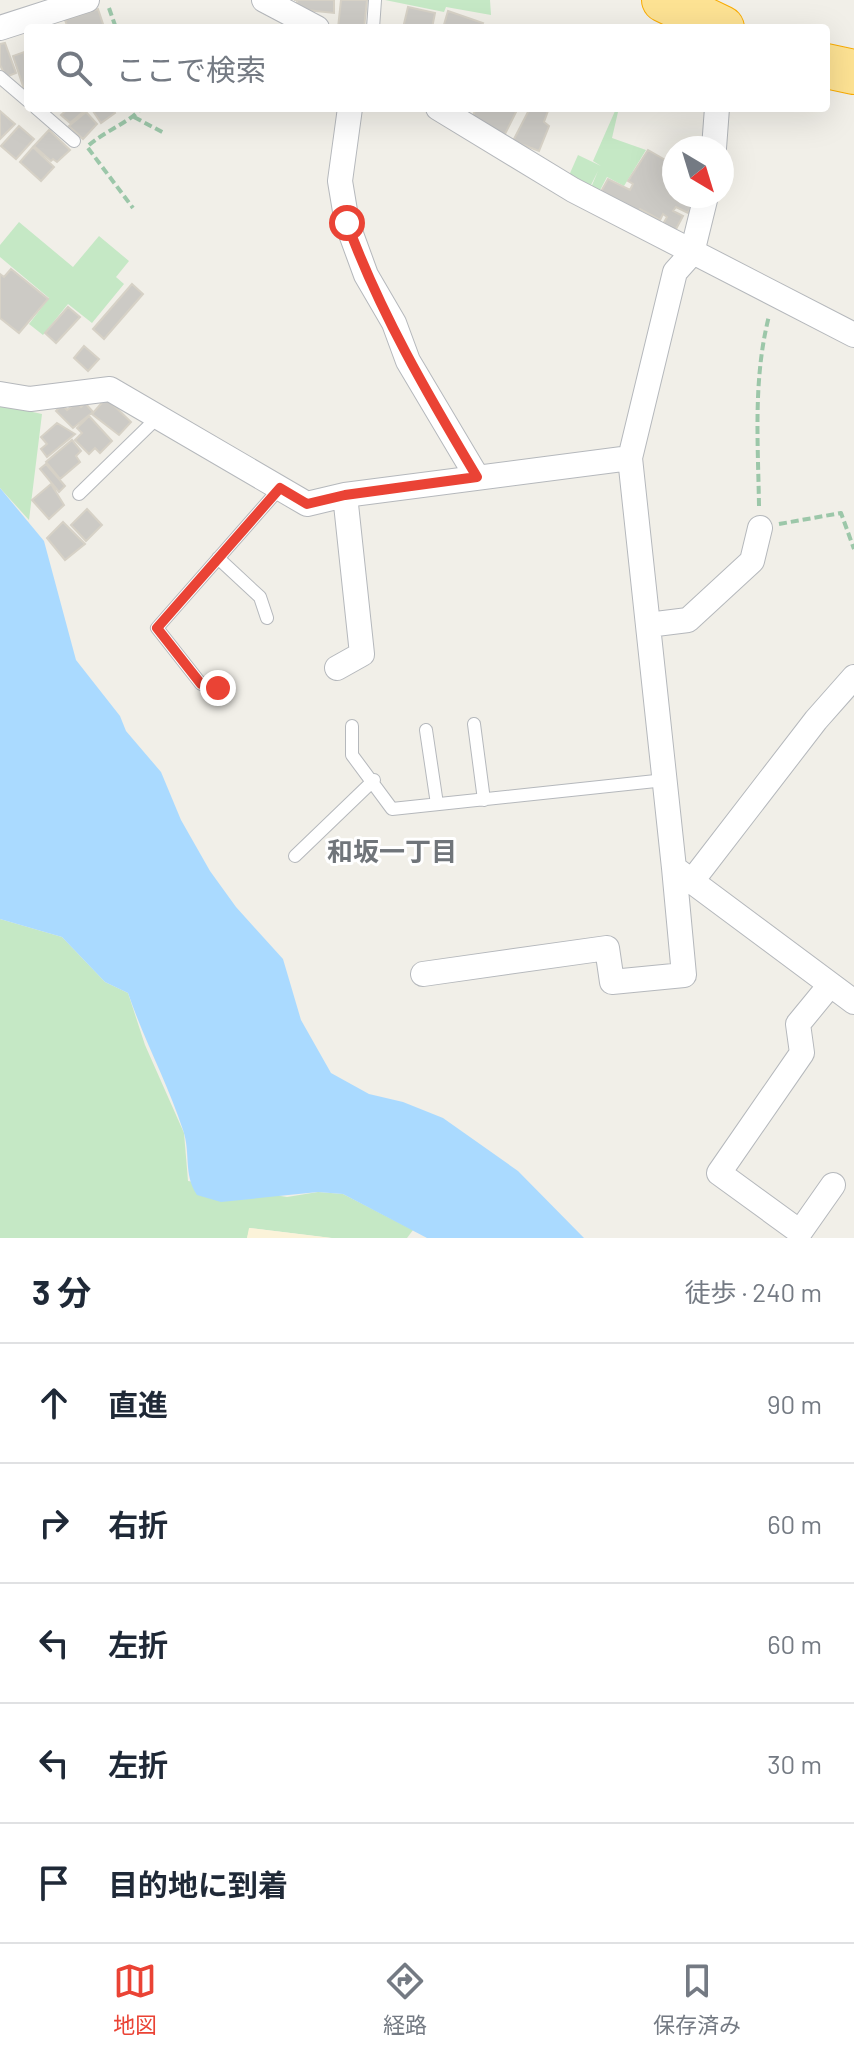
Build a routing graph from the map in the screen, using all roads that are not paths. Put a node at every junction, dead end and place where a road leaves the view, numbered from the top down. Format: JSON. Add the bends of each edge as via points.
{"nodes":[{"id":1,"x":87,"y":0,"type":"edge"},
{"id":2,"x":264,"y":0,"type":"edge"},
{"id":3,"x":375,"y":0,"type":"edge"},
{"id":4,"x":664,"y":0,"type":"edge"},
{"id":5,"x":309,"y":24,"type":"edge"},
{"id":6,"x":373,"y":24,"type":"edge"},
{"id":7,"x":714,"y":24,"type":"edge"},
{"id":8,"x":0,"y":28,"type":"edge"},
{"id":9,"x":830,"y":67,"type":"edge"},
{"id":10,"x":854,"y":72,"type":"edge"},
{"id":11,"x":0,"y":77,"type":"edge"},
{"id":12,"x":24,"y":98,"type":"edge"},
{"id":13,"x":41,"y":112,"type":"edge"},
{"id":14,"x":349,"y":112,"type":"edge"},
{"id":15,"x":445,"y":112,"type":"edge"},
{"id":16,"x":717,"y":112,"type":"edge"},
{"id":17,"x":715,"y":136,"type":"edge"},
{"id":18,"x":74,"y":141,"type":"road end"},
{"id":19,"x":703,"y":208,"type":"edge"},
{"id":20,"x":692,"y":253,"type":"junction"},
{"id":21,"x":854,"y":335,"type":"edge"},
{"id":22,"x":0,"y":394,"type":"edge"},
{"id":23,"x":156,"y":419,"type":"junction"},
{"id":24,"x":630,"y":458,"type":"junction"},
{"id":25,"x":477,"y":477,"type":"junction"},
{"id":26,"x":280,"y":488,"type":"junction"},
{"id":27,"x":79,"y":494,"type":"dead end"},
{"id":28,"x":345,"y":495,"type":"junction"},
{"id":29,"x":760,"y":528,"type":"road end"},
{"id":30,"x":218,"y":558,"type":"junction"},
{"id":31,"x":267,"y":618,"type":"dead end"},
{"id":32,"x":648,"y":625,"type":"junction"},
{"id":33,"x":337,"y":668,"type":"dead end"},
{"id":34,"x":854,"y":677,"type":"edge"},
{"id":35,"x":218,"y":688,"type":"dead end"},
{"id":36,"x":474,"y":724,"type":"dead end"},
{"id":37,"x":352,"y":726,"type":"dead end"},
{"id":38,"x":426,"y":730,"type":"dead end"},
{"id":39,"x":374,"y":780,"type":"junction"},
{"id":40,"x":665,"y":780,"type":"junction"},
{"id":41,"x":484,"y":800,"type":"junction"},
{"id":42,"x":437,"y":804,"type":"junction"},
{"id":43,"x":295,"y":856,"type":"dead end"},
{"id":44,"x":683,"y":874,"type":"junction"},
{"id":45,"x":423,"y":974,"type":"dead end"},
{"id":46,"x":830,"y":985,"type":"junction"},
{"id":47,"x":854,"y":1002,"type":"edge"},
{"id":48,"x":833,"y":1185,"type":"dead end"}],
"edges":[{"from":1,"to":8,"type":"street"},
{"from":2,"to":5,"type":"street"},
{"from":3,"to":6,"type":"lane"},
{"from":4,"to":7,"type":"highway"},
{"from":9,"to":10,"type":"highway"},
{"from":11,"to":12,"type":"lane"},
{"from":13,"to":18,"type":"lane"},
{"from":14,"to":25,"type":"street","via":[[340,181],[347,223],[408,361]]},
{"from":15,"to":20,"type":"street","via":[[573,190]]},
{"from":16,"to":17,"type":"street"},
{"from":19,"to":20,"type":"street"},
{"from":20,"to":21,"type":"street"},
{"from":20,"to":24,"type":"street","via":[[675,272]]},
{"from":22,"to":23,"type":"street","via":[[30,399],[110,389]]},
{"from":23,"to":26,"type":"street"},
{"from":23,"to":27,"type":"lane"},
{"from":24,"to":25,"type":"street"},
{"from":24,"to":32,"type":"street"},
{"from":25,"to":28,"type":"street"},
{"from":26,"to":28,"type":"street","via":[[307,504]]},
{"from":26,"to":30,"type":"lane"},
{"from":28,"to":33,"type":"street","via":[[362,654]]},
{"from":29,"to":32,"type":"street","via":[[752,561],[688,620]]},
{"from":30,"to":31,"type":"lane","via":[[260,597]]},
{"from":30,"to":35,"type":"lane","via":[[157,628],[201,684]]},
{"from":32,"to":40,"type":"street"},
{"from":34,"to":44,"type":"street"},
{"from":36,"to":41,"type":"lane"},
{"from":37,"to":39,"type":"lane","via":[[352,755]]},
{"from":38,"to":42,"type":"lane"},
{"from":39,"to":42,"type":"lane","via":[[392,809]]},
{"from":39,"to":43,"type":"lane"},
{"from":40,"to":41,"type":"lane"},
{"from":40,"to":44,"type":"street"},
{"from":41,"to":42,"type":"lane"},
{"from":44,"to":45,"type":"street","via":[[684,975],[612,982],[607,948]]},
{"from":44,"to":46,"type":"street"},
{"from":46,"to":47,"type":"street"},
{"from":46,"to":48,"type":"street","via":[[798,1024],[802,1053],[719,1173],[800,1232]]}]}
